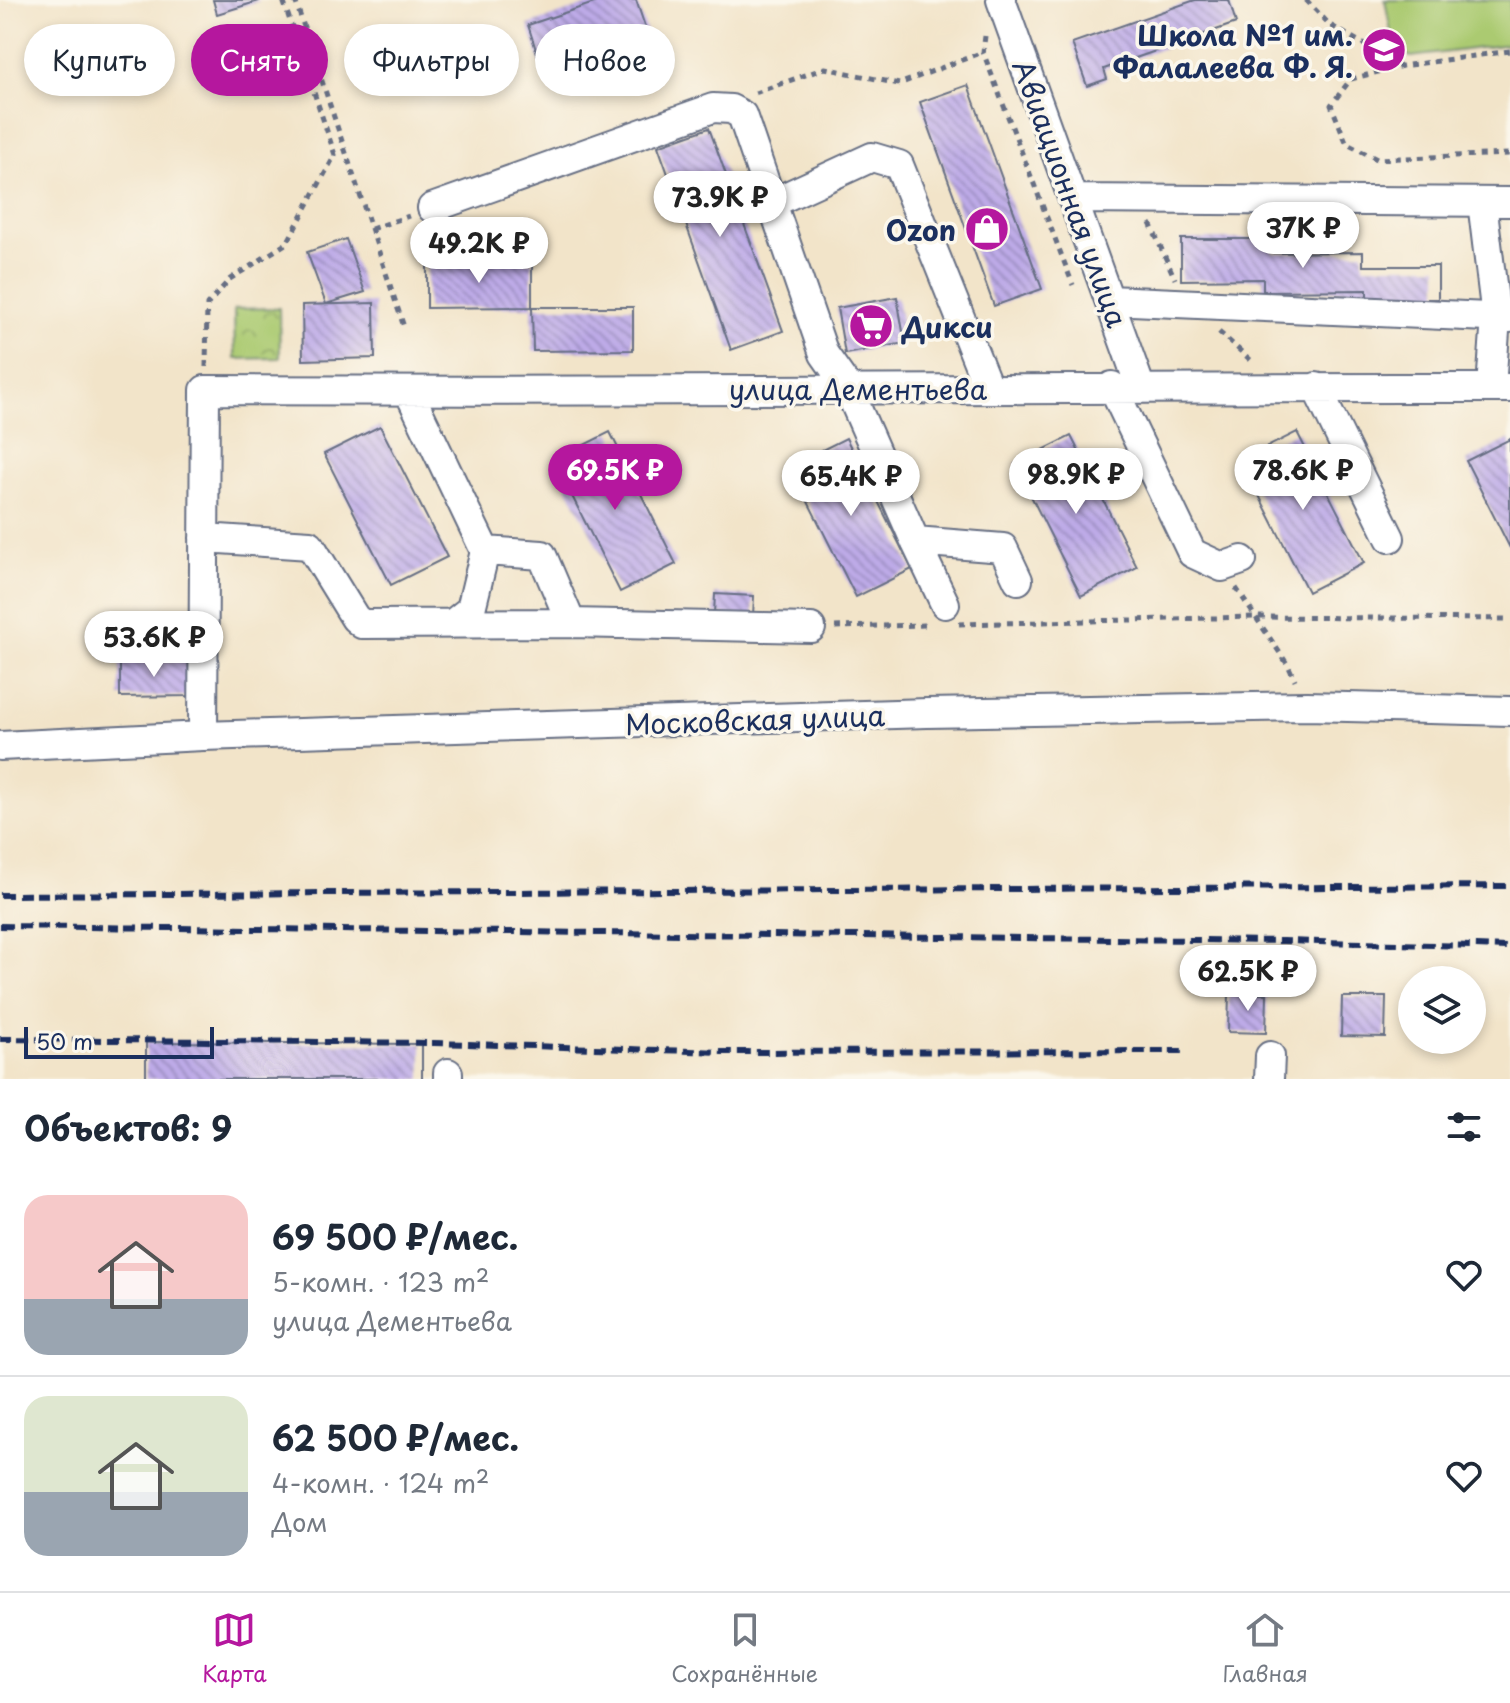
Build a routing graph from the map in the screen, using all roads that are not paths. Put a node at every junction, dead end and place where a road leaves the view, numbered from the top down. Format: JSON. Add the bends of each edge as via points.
{"nodes":[{"id":1,"x":994,"y":12,"type":"edge"},
{"id":2,"x":1073,"y":199,"type":"junction"},
{"id":3,"x":1496,"y":202,"type":"edge"},
{"id":4,"x":772,"y":203,"type":"junction"},
{"id":5,"x":432,"y":208,"type":"road end"},
{"id":6,"x":1109,"y":300,"type":"junction"},
{"id":7,"x":1503,"y":317,"type":"edge"},
{"id":8,"x":1112,"y":386,"type":"junction"},
{"id":9,"x":1140,"y":386,"type":"junction"},
{"id":10,"x":988,"y":387,"type":"junction"},
{"id":11,"x":1316,"y":387,"type":"junction"},
{"id":12,"x":848,"y":388,"type":"junction"},
{"id":13,"x":1500,"y":388,"type":"edge"},
{"id":14,"x":409,"y":392,"type":"junction"},
{"id":15,"x":204,"y":538,"type":"junction"},
{"id":16,"x":1390,"y":538,"type":"dead end"},
{"id":17,"x":915,"y":541,"type":"junction"},
{"id":18,"x":485,"y":551,"type":"junction"},
{"id":19,"x":1232,"y":563,"type":"road end"},
{"id":20,"x":1018,"y":580,"type":"dead end"},
{"id":21,"x":946,"y":618,"type":"road end"},
{"id":22,"x":571,"y":623,"type":"junction"},
{"id":23,"x":452,"y":624,"type":"junction"},
{"id":24,"x":811,"y":628,"type":"road end"},
{"id":25,"x":1510,"y":711,"type":"edge"},
{"id":26,"x":203,"y":736,"type":"junction"},
{"id":27,"x":0,"y":746,"type":"edge"}],
"edges":[{"from":1,"to":2,"type":"street","name":"Авиационная улица"},
{"from":2,"to":3,"type":"street"},
{"from":2,"to":6,"type":"street","name":"Авиационная улица"},
{"from":3,"to":7,"type":"street"},
{"from":4,"to":5,"type":"street","via":[[742,115],[713,108]]},
{"from":4,"to":10,"type":"street","via":[[872,157],[899,165]]},
{"from":4,"to":12,"type":"street","via":[[824,354]]},
{"from":6,"to":7,"type":"street"},
{"from":6,"to":9,"type":"street","name":"Авиационная улица"},
{"from":7,"to":13,"type":"street"},
{"from":8,"to":9,"type":"street","name":"улица Дементьева"},
{"from":8,"to":10,"type":"street","name":"улица Дементьева"},
{"from":8,"to":19,"type":"street","via":[[1192,553]]},
{"from":9,"to":11,"type":"street","name":"улица Дементьева"},
{"from":10,"to":12,"type":"street","name":"улица Дементьева"},
{"from":11,"to":13,"type":"street","name":"улица Дементьева"},
{"from":11,"to":16,"type":"street"},
{"from":12,"to":14,"type":"street","name":"улица Дементьева"},
{"from":12,"to":17,"type":"street"},
{"from":14,"to":15,"type":"street","name":"улица Дементьева","via":[[205,390]]},
{"from":14,"to":18,"type":"street"},
{"from":15,"to":23,"type":"street","via":[[310,545],[362,624]]},
{"from":15,"to":26,"type":"street"},
{"from":17,"to":20,"type":"street","via":[[1003,548]]},
{"from":17,"to":21,"type":"street"},
{"from":18,"to":22,"type":"street","via":[[542,555]]},
{"from":18,"to":23,"type":"street","via":[[471,609]]},
{"from":22,"to":23,"type":"street"},
{"from":22,"to":24,"type":"street"},
{"from":25,"to":26,"type":"street","name":"Московская улица","via":[[1307,706]]},
{"from":26,"to":27,"type":"street","name":"Московская улица"}]}
